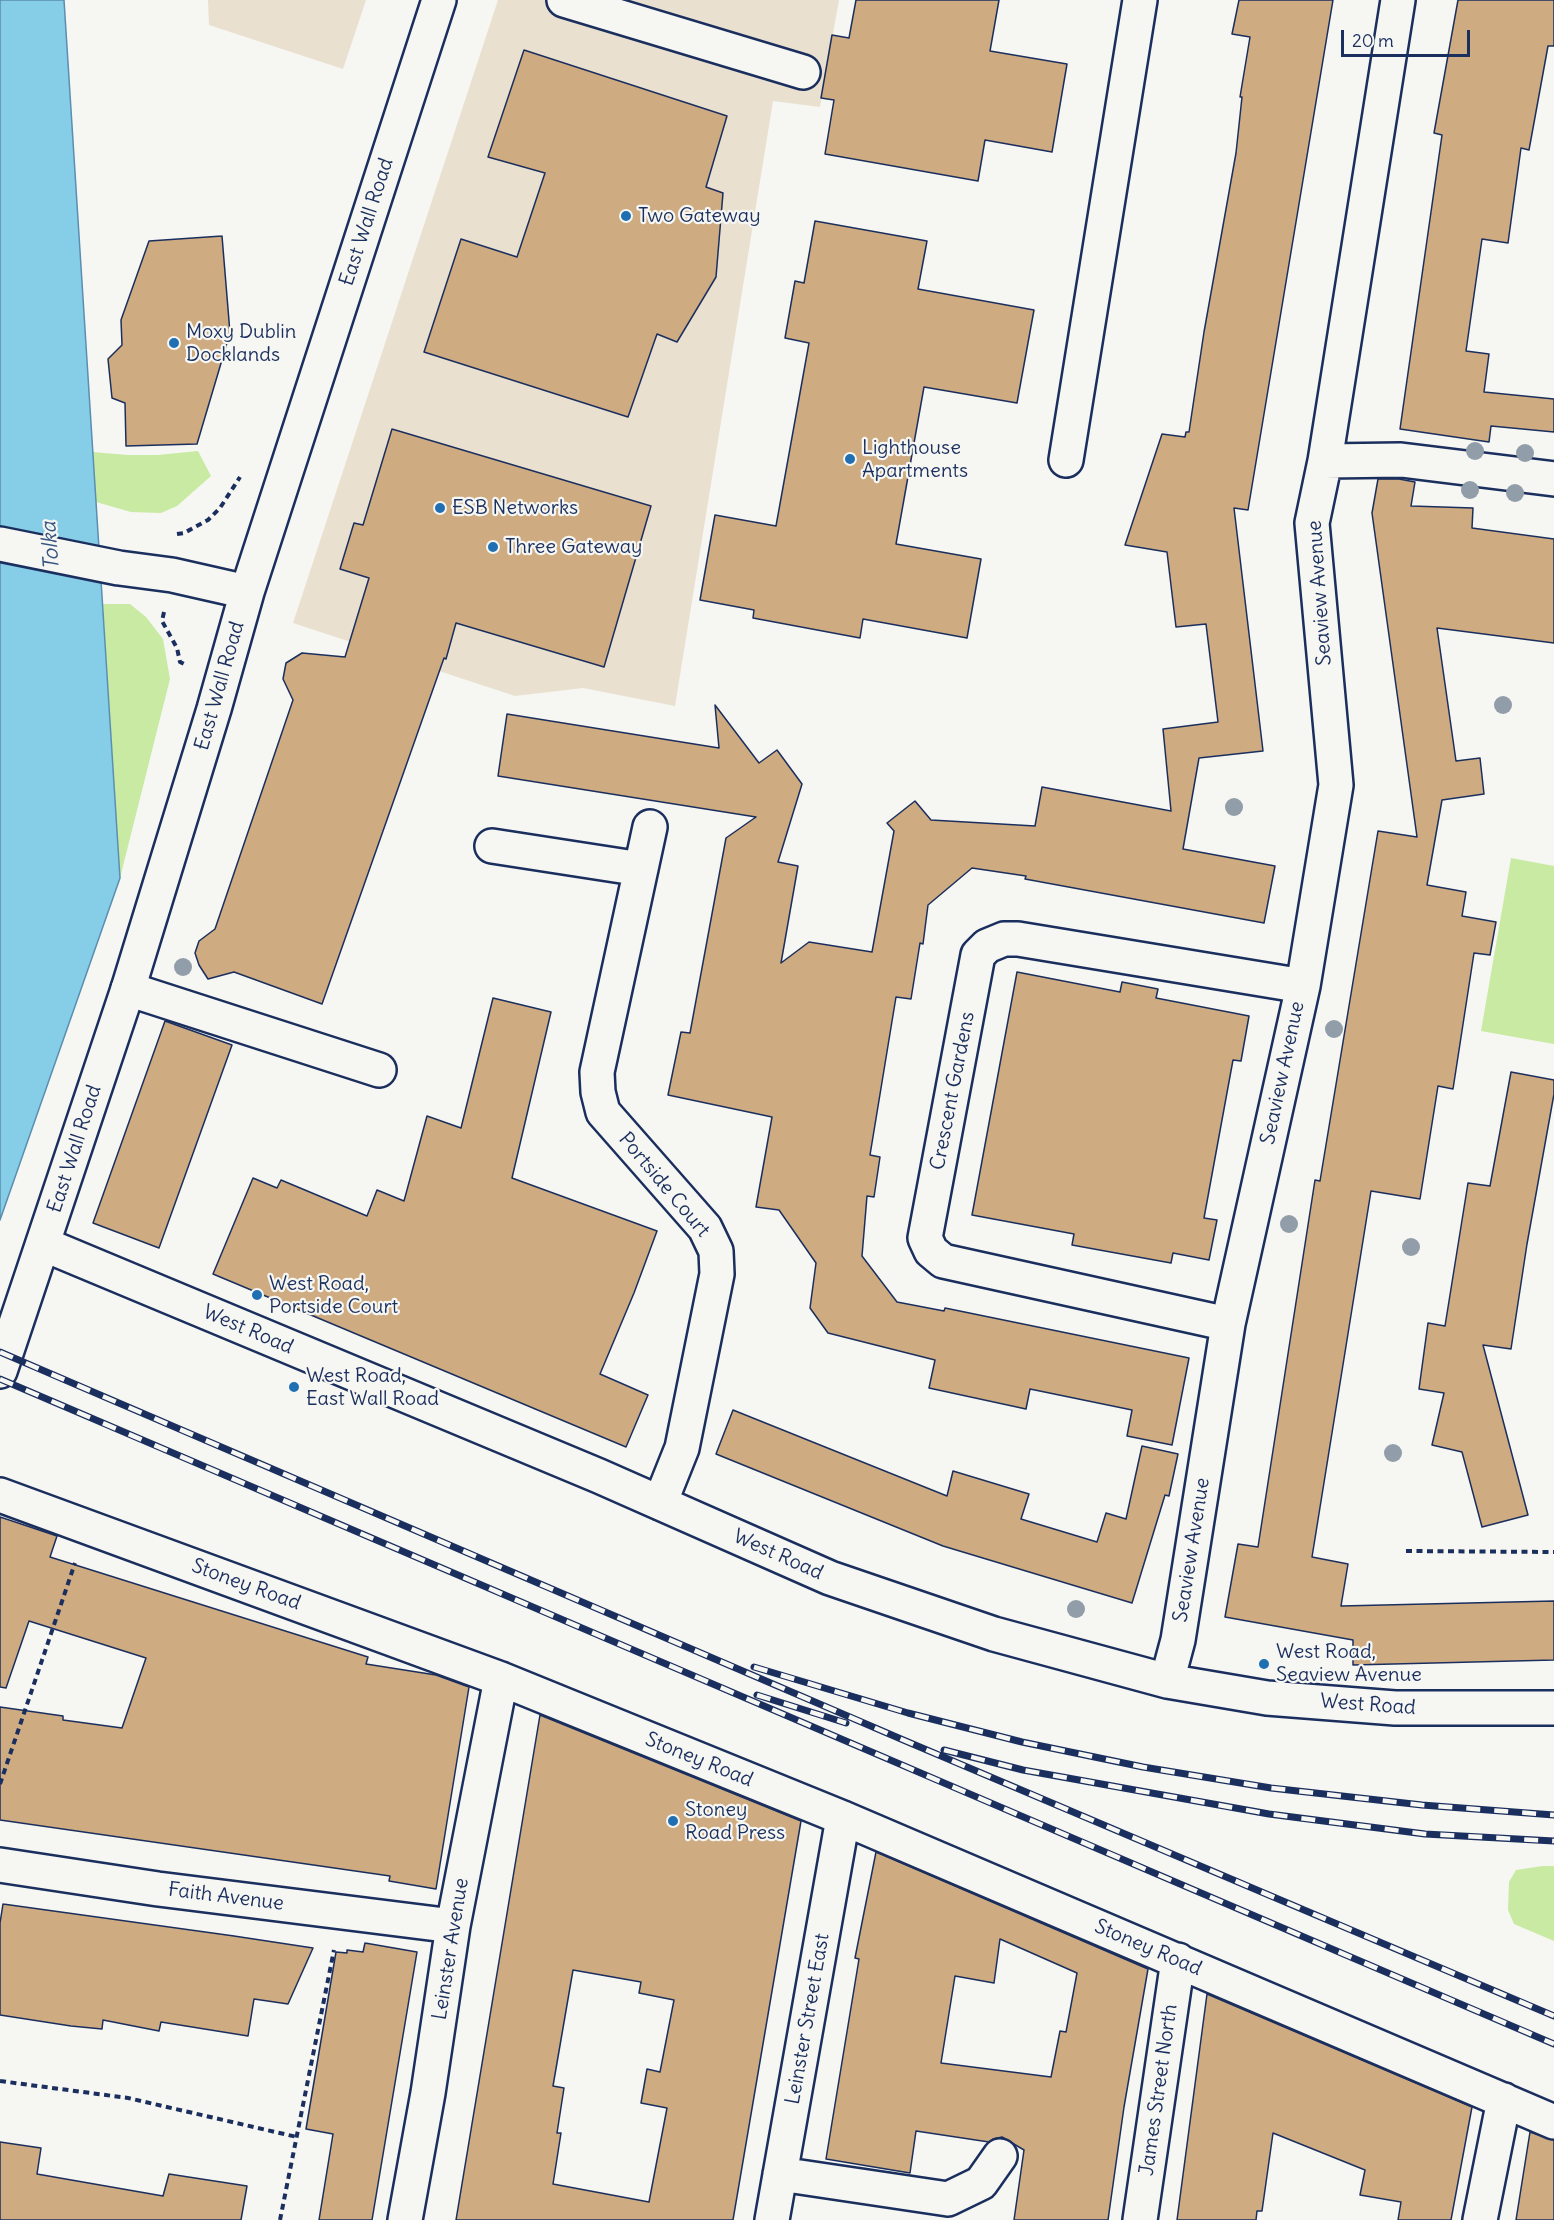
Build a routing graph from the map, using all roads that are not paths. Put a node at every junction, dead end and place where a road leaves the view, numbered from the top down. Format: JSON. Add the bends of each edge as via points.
{"nodes":[{"id":1,"x":440,"y":0,"type":"edge"},
{"id":2,"x":564,"y":0,"type":"edge"},
{"id":3,"x":1140,"y":0,"type":"edge"},
{"id":4,"x":1398,"y":0,"type":"edge"},
{"id":5,"x":803,"y":72,"type":"dead end"},
{"id":6,"x":1066,"y":460,"type":"dead end"},
{"id":7,"x":1324,"y":461,"type":"junction"},
{"id":8,"x":1554,"y":479,"type":"edge"},
{"id":9,"x":0,"y":544,"type":"edge"},
{"id":10,"x":247,"y":591,"type":"junction"},
{"id":11,"x":650,"y":827,"type":"dead end"},
{"id":12,"x":492,"y":846,"type":"dead end"},
{"id":13,"x":641,"y":869,"type":"junction"},
{"id":14,"x":1303,"y":986,"type":"junction"},
{"id":15,"x":128,"y":989,"type":"junction"},
{"id":16,"x":379,"y":1070,"type":"dead end"},
{"id":17,"x":43,"y":1244,"type":"junction"},
{"id":18,"x":1228,"y":1324,"type":"junction"},
{"id":19,"x":0,"y":1371,"type":"edge"},
{"id":20,"x":0,"y":1495,"type":"edge"},
{"id":21,"x":660,"y":1503,"type":"junction"},
{"id":22,"x":501,"y":1679,"type":"junction"},
{"id":23,"x":1167,"y":1681,"type":"junction"},
{"id":24,"x":1554,"y":1708,"type":"edge"},
{"id":25,"x":843,"y":1818,"type":"junction"},
{"id":26,"x":0,"y":1865,"type":"edge"},
{"id":27,"x":453,"y":1926,"type":"junction"},
{"id":28,"x":1178,"y":1960,"type":"junction"},
{"id":29,"x":1504,"y":2100,"type":"junction"},
{"id":30,"x":1554,"y":2122,"type":"edge"},
{"id":31,"x":1000,"y":2156,"type":"dead end"},
{"id":32,"x":780,"y":2174,"type":"junction"},
{"id":33,"x":405,"y":2220,"type":"edge"},
{"id":34,"x":772,"y":2220,"type":"edge"},
{"id":35,"x":1140,"y":2220,"type":"edge"},
{"id":36,"x":1480,"y":2220,"type":"edge"}],
"edges":[{"from":1,"to":10,"type":"street","name":"East Wall Road"},
{"from":2,"to":5,"type":"street"},
{"from":3,"to":6,"type":"street"},
{"from":4,"to":7,"type":"street","name":"Seaview Avenue"},
{"from":7,"to":8,"type":"street","via":[[1401,460]]},
{"from":7,"to":14,"type":"street","name":"Seaview Avenue","via":[[1312,523],[1335,785]]},
{"from":9,"to":10,"type":"street"},
{"from":10,"to":15,"type":"street","name":"East Wall Road"},
{"from":11,"to":13,"type":"street","name":"Portside Court"},
{"from":12,"to":13,"type":"street"},
{"from":13,"to":21,"type":"street","name":"Portside Court","via":[[597,1072],[598,1092],[603,1112],[705,1228],[716,1251],[717,1274],[682,1448]]},
{"from":14,"to":18,"type":"street","name":"Seaview Avenue"},
{"from":14,"to":18,"type":"street","name":"Crescent Gardens","via":[[1018,939],[1004,939],[987,946],[978,956],[925,1238],[931,1251],[943,1261]]},
{"from":15,"to":16,"type":"street"},
{"from":15,"to":17,"type":"street","name":"East Wall Road"},
{"from":17,"to":19,"type":"street","name":"East Wall Road"},
{"from":17,"to":21,"type":"street","name":"West Road"},
{"from":18,"to":23,"type":"street","name":"Seaview Avenue","via":[[1178,1640]]},
{"from":20,"to":22,"type":"street","name":"Stoney Road"},
{"from":21,"to":23,"type":"street","name":"West Road","via":[[830,1578],[994,1634]]},
{"from":22,"to":25,"type":"street","name":"Stoney Road"},
{"from":22,"to":27,"type":"street","name":"Leinster Avenue"},
{"from":23,"to":24,"type":"street","name":"West Road","via":[[1267,1698],[1395,1708]]},
{"from":25,"to":28,"type":"street","name":"Stoney Road"},
{"from":25,"to":32,"type":"street","name":"Leinster Street East"},
{"from":26,"to":27,"type":"street","name":"Faith Avenue"},
{"from":27,"to":33,"type":"street","name":"Leinster Avenue"},
{"from":28,"to":29,"type":"street","name":"Stoney Road"},
{"from":28,"to":35,"type":"street","name":"James Street North"},
{"from":29,"to":30,"type":"street","name":"Stoney Road"},
{"from":29,"to":36,"type":"street"},
{"from":31,"to":32,"type":"street","via":[[981,2183],[948,2199]]},
{"from":32,"to":34,"type":"street","name":"Leinster Street East"}]}
